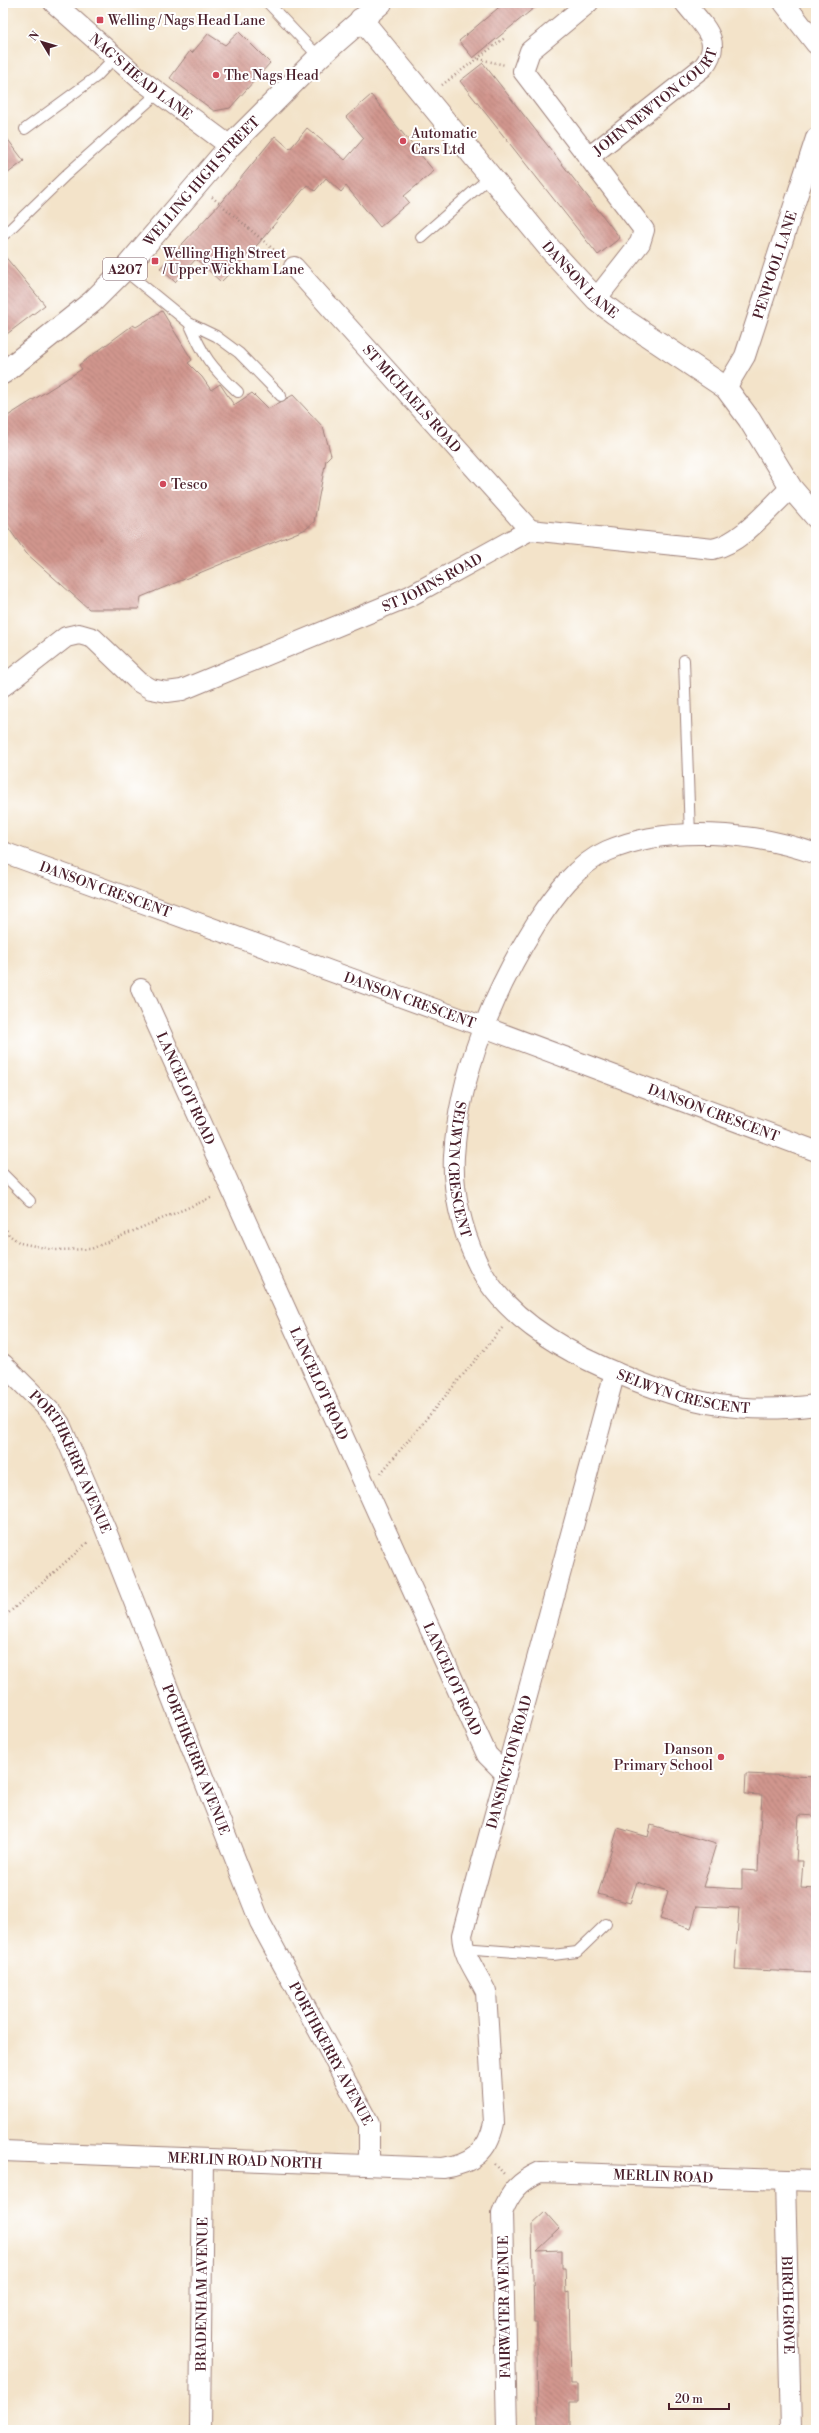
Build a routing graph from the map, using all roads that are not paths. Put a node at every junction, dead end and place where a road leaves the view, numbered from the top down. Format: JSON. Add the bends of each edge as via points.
{"nodes":[{"id":1,"x":54,"y":3,"type":"edge"},
{"id":2,"x":268,"y":3,"type":"edge"},
{"id":3,"x":381,"y":3,"type":"edge"},
{"id":4,"x":588,"y":3,"type":"edge"},
{"id":5,"x":685,"y":3,"type":"edge"},
{"id":6,"x":784,"y":3,"type":"edge"},
{"id":7,"x":361,"y":20,"type":"junction"},
{"id":8,"x":816,"y":44,"type":"edge"},
{"id":9,"x":115,"y":57,"type":"junction"},
{"id":10,"x":319,"y":57,"type":"junction"},
{"id":11,"x":158,"y":93,"type":"junction"},
{"id":12,"x":25,"y":129,"type":"dead end"},
{"id":13,"x":816,"y":138,"type":"edge"},
{"id":14,"x":230,"y":146,"type":"junction"},
{"id":15,"x":589,"y":157,"type":"junction"},
{"id":16,"x":491,"y":176,"type":"junction"},
{"id":17,"x":5,"y":234,"type":"dead end"},
{"id":18,"x":421,"y":237,"type":"dead end"},
{"id":19,"x":294,"y":267,"type":"road end"},
{"id":20,"x":124,"y":270,"type":"junction"},
{"id":21,"x":596,"y":299,"type":"junction"},
{"id":22,"x":189,"y":322,"type":"junction"},
{"id":23,"x":3,"y":373,"type":"edge"},
{"id":24,"x":726,"y":388,"type":"junction"},
{"id":25,"x":238,"y":392,"type":"dead end"},
{"id":26,"x":281,"y":396,"type":"dead end"},
{"id":27,"x":791,"y":488,"type":"junction"},
{"id":28,"x":816,"y":517,"type":"edge"},
{"id":29,"x":530,"y":530,"type":"junction"},
{"id":30,"x":684,"y":660,"type":"dead end"},
{"id":31,"x":3,"y":686,"type":"edge"},
{"id":32,"x":690,"y":835,"type":"junction"},
{"id":33,"x":3,"y":852,"type":"edge"},
{"id":34,"x":816,"y":854,"type":"edge"},
{"id":35,"x":141,"y":989,"type":"dead end"},
{"id":36,"x":484,"y":1027,"type":"junction"},
{"id":37,"x":816,"y":1151,"type":"edge"},
{"id":38,"x":3,"y":1174,"type":"edge"},
{"id":39,"x":30,"y":1201,"type":"dead end"},
{"id":40,"x":3,"y":1364,"type":"edge"},
{"id":41,"x":615,"y":1372,"type":"junction"},
{"id":42,"x":816,"y":1405,"type":"edge"},
{"id":43,"x":506,"y":1774,"type":"junction"},
{"id":44,"x":606,"y":1924,"type":"dead end"},
{"id":45,"x":462,"y":1948,"type":"junction"},
{"id":46,"x":3,"y":2151,"type":"edge"},
{"id":47,"x":203,"y":2159,"type":"junction"},
{"id":48,"x":369,"y":2164,"type":"junction"},
{"id":49,"x":785,"y":2180,"type":"junction"},
{"id":50,"x":816,"y":2181,"type":"edge"},
{"id":51,"x":516,"y":2187,"type":"joint"},
{"id":52,"x":200,"y":2430,"type":"edge"},
{"id":53,"x":507,"y":2430,"type":"edge"},
{"id":54,"x":791,"y":2430,"type":"edge"}],
"edges":[{"from":1,"to":9,"type":"street","name":"NAG'S HEAD LANE"},
{"from":2,"to":10,"type":"lane"},
{"from":3,"to":7,"type":"street","name":"WELLING HIGH STREET","number":"A207"},
{"from":4,"to":15,"type":"street","name":"JOHN NEWTON COURT","via":[[530,51],[524,69],[529,81]]},
{"from":5,"to":15,"type":"street","name":"JOHN NEWTON COURT","via":[[712,40],[711,57],[703,67]]},
{"from":6,"to":8,"type":"street"},
{"from":7,"to":10,"type":"street","name":"WELLING HIGH STREET","number":"A207"},
{"from":7,"to":16,"type":"street","name":"DANSON LANE"},
{"from":9,"to":11,"type":"street","name":"NAG'S HEAD LANE"},
{"from":9,"to":12,"type":"lane","via":[[96,77]]},
{"from":10,"to":14,"type":"street","name":"WELLING HIGH STREET","number":"A207"},
{"from":11,"to":14,"type":"street","name":"NAG'S HEAD LANE"},
{"from":11,"to":17,"type":"lane","via":[[66,175]]},
{"from":13,"to":24,"type":"street","name":"PENPOOL LANE","via":[[744,356]]},
{"from":14,"to":20,"type":"street","name":"WELLING HIGH STREET","number":"A207"},
{"from":15,"to":21,"type":"street","name":"JOHN NEWTON COURT","via":[[644,230],[640,243]]},
{"from":16,"to":18,"type":"lane"},
{"from":16,"to":21,"type":"street","name":"DANSON LANE","via":[[550,249]]},
{"from":19,"to":29,"type":"street","name":"ST MICHAELS ROAD"},
{"from":20,"to":22,"type":"lane"},
{"from":20,"to":23,"type":"street","name":"WELLING HIGH STREET","number":"A207","via":[[66,326]]},
{"from":21,"to":24,"type":"street","name":"DANSON LANE"},
{"from":22,"to":25,"type":"lane","via":[[202,353],[212,368]]},
{"from":22,"to":26,"type":"lane","via":[[216,336],[239,353]]},
{"from":24,"to":27,"type":"street","name":"DANSON LANE","via":[[749,419]]},
{"from":27,"to":28,"type":"street","name":"DANSON LANE"},
{"from":27,"to":29,"type":"street","via":[[736,539],[725,546],[713,549]]},
{"from":29,"to":31,"type":"street","name":"ST JOHNS ROAD","via":[[410,596],[182,690],[167,692],[139,682],[93,638],[79,634],[66,637]]},
{"from":30,"to":32,"type":"lane"},
{"from":32,"to":34,"type":"street","name":"SELWYN CRESCENT","via":[[720,834],[758,838]]},
{"from":32,"to":36,"type":"street","name":"SELWYN CRESCENT","via":[[646,839],[606,851],[585,864],[549,904],[523,944],[499,989]]},
{"from":33,"to":36,"type":"street","name":"DANSON CRESCENT"},
{"from":35,"to":43,"type":"street","name":"LANCELOT ROAD","via":[[487,1755]]},
{"from":36,"to":37,"type":"street","name":"DANSON CRESCENT"},
{"from":36,"to":41,"type":"street","name":"SELWYN CRESCENT","via":[[458,1119],[454,1159],[458,1198],[476,1262],[494,1288],[516,1312],[542,1334],[575,1354]]},
{"from":38,"to":39,"type":"lane"},
{"from":40,"to":48,"type":"street","name":"PORTHKERRY AVENUE","via":[[60,1424],[105,1528],[260,1922],[368,2124]]},
{"from":41,"to":42,"type":"street","name":"SELWYN CRESCENT","via":[[696,1402],[734,1407],[779,1408]]},
{"from":41,"to":43,"type":"street","name":"DANSINGTON ROAD"},
{"from":43,"to":45,"type":"street","name":"DANSINGTON ROAD","via":[[464,1922]]},
{"from":44,"to":45,"type":"lane","via":[[577,1952],[554,1955]]},
{"from":45,"to":48,"type":"street","name":"MERLIN ROAD NORTH","via":[[486,1992],[494,2123],[491,2138],[482,2150],[458,2166],[443,2168]]},
{"from":46,"to":47,"type":"street","name":"MERLIN ROAD NORTH"},
{"from":47,"to":48,"type":"street","name":"MERLIN ROAD NORTH"},
{"from":47,"to":52,"type":"street","name":"BRADENHAM AVENUE"},
{"from":49,"to":50,"type":"street","name":"MERLIN ROAD"},
{"from":49,"to":51,"type":"street","name":"MERLIN ROAD","via":[[540,2172],[526,2178]]},
{"from":49,"to":54,"type":"street","name":"BIRCH GROVE"},
{"from":51,"to":53,"type":"street","name":"FAIRWATER AVENUE","via":[[507,2198],[502,2213]]}]}
